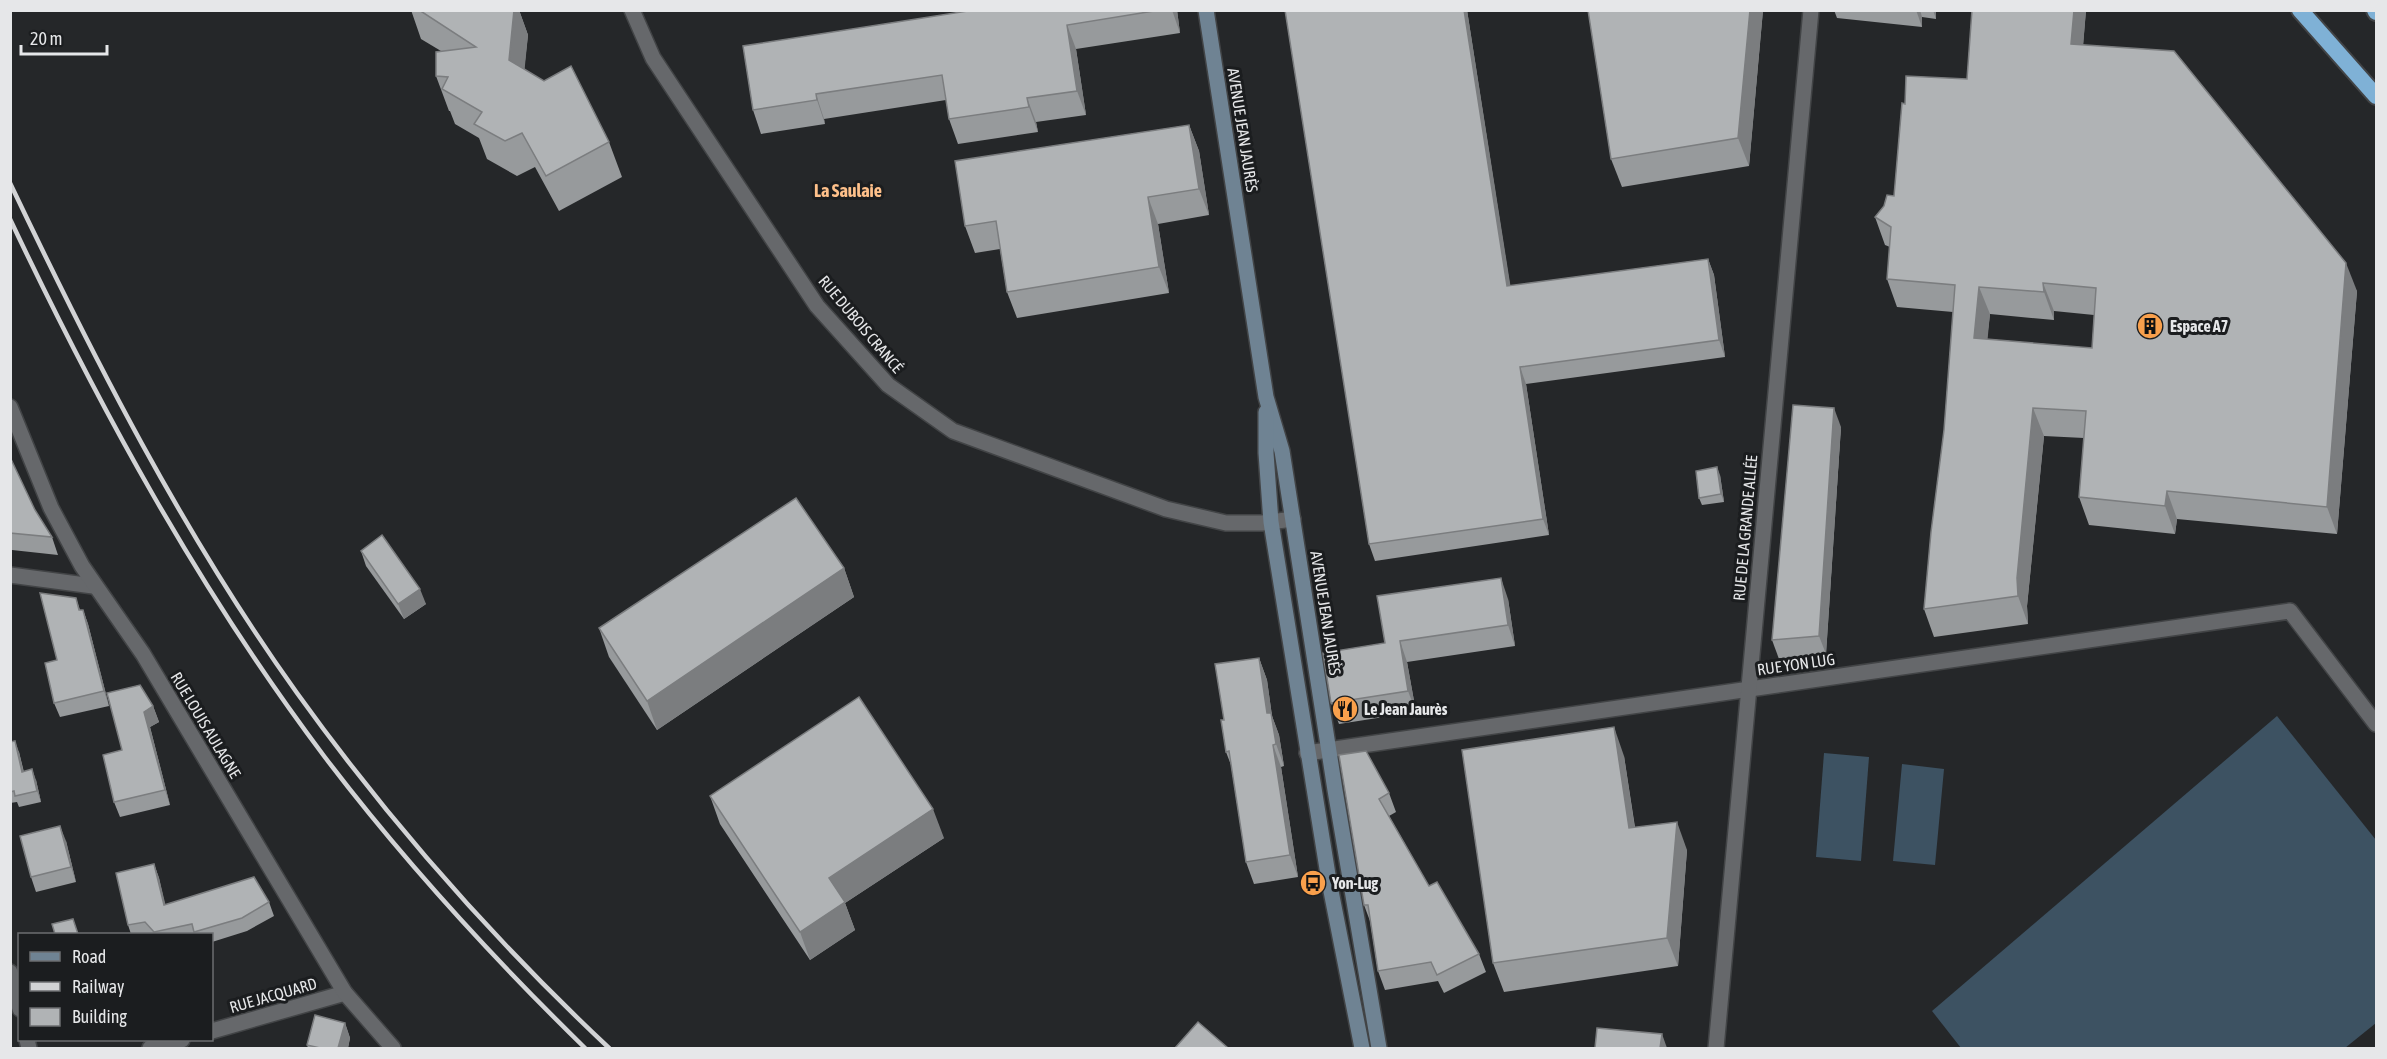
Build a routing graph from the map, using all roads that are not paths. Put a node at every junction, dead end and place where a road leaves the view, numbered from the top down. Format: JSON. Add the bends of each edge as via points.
{"nodes":[{"id":1,"x":632,"y":10,"type":"edge"},
{"id":2,"x":1206,"y":10,"type":"edge"},
{"id":3,"x":1811,"y":10,"type":"edge"},
{"id":4,"x":2300,"y":10,"type":"edge"},
{"id":5,"x":2376,"y":96,"type":"edge"},
{"id":6,"x":1266,"y":397,"type":"junction"},
{"id":7,"x":10,"y":407,"type":"edge"},
{"id":8,"x":1293,"y":519,"type":"junction"},
{"id":9,"x":1271,"y":522,"type":"junction"},
{"id":10,"x":10,"y":574,"type":"edge"},
{"id":11,"x":93,"y":586,"type":"junction"},
{"id":12,"x":1748,"y":689,"type":"junction"},
{"id":13,"x":2376,"y":724,"type":"edge"},
{"id":14,"x":1329,"y":750,"type":"junction"},
{"id":15,"x":1307,"y":753,"type":"junction"},
{"id":16,"x":10,"y":972,"type":"edge"},
{"id":17,"x":345,"y":993,"type":"junction"},
{"id":18,"x":18,"y":1002,"type":"edge"},
{"id":19,"x":213,"y":1031,"type":"edge"},
{"id":20,"x":178,"y":1041,"type":"edge"},
{"id":21,"x":150,"y":1048,"type":"edge"},
{"id":22,"x":393,"y":1048,"type":"edge"},
{"id":23,"x":1362,"y":1048,"type":"edge"},
{"id":24,"x":1379,"y":1048,"type":"edge"},
{"id":25,"x":1716,"y":1048,"type":"edge"}],
"edges":[{"from":1,"to":9,"type":"street","name":"RUE DUBOIS CRANCÉ","via":[[653,58],[818,306],[888,385],[953,431],[1166,509],[1226,523]]},
{"from":2,"to":6,"type":"main road","name":"AVENUE JEAN JAURÈS"},
{"from":3,"to":12,"type":"street","name":"RUE DE LA GRANDE ALLÉE"},
{"from":4,"to":5,"type":"highway"},
{"from":6,"to":8,"type":"main road","name":"AVENUE JEAN JAURÈS","via":[[1282,451]]},
{"from":6,"to":9,"type":"main road","name":"AVENUE JEAN JAURÈS"},
{"from":7,"to":11,"type":"street","name":"RUE LOUIS AULAGNE","via":[[51,508]]},
{"from":8,"to":9,"type":"street","name":"RUE DUBOIS CRANCÉ"},
{"from":8,"to":14,"type":"main road","name":"AVENUE JEAN JAURÈS"},
{"from":9,"to":15,"type":"main road","name":"AVENUE JEAN JAURÈS"},
{"from":10,"to":11,"type":"street"},
{"from":11,"to":17,"type":"street","name":"RUE LOUIS AULAGNE","via":[[143,654]]},
{"from":12,"to":13,"type":"street","name":"RUE YON LUG","via":[[2290,611]]},
{"from":12,"to":14,"type":"street","name":"RUE YON LUG"},
{"from":12,"to":25,"type":"street","name":"RUE DE LA GRANDE ALLÉE"},
{"from":14,"to":15,"type":"street","name":"RUE YON LUG"},
{"from":14,"to":24,"type":"main road","name":"AVENUE JEAN JAURÈS"},
{"from":15,"to":23,"type":"main road","name":"AVENUE JEAN JAURÈS"},
{"from":16,"to":18,"type":"street"},
{"from":17,"to":19,"type":"street","name":"RUE JACQUARD"},
{"from":17,"to":22,"type":"street","name":"RUE LOUIS AULAGNE"},
{"from":20,"to":21,"type":"street"}]}
